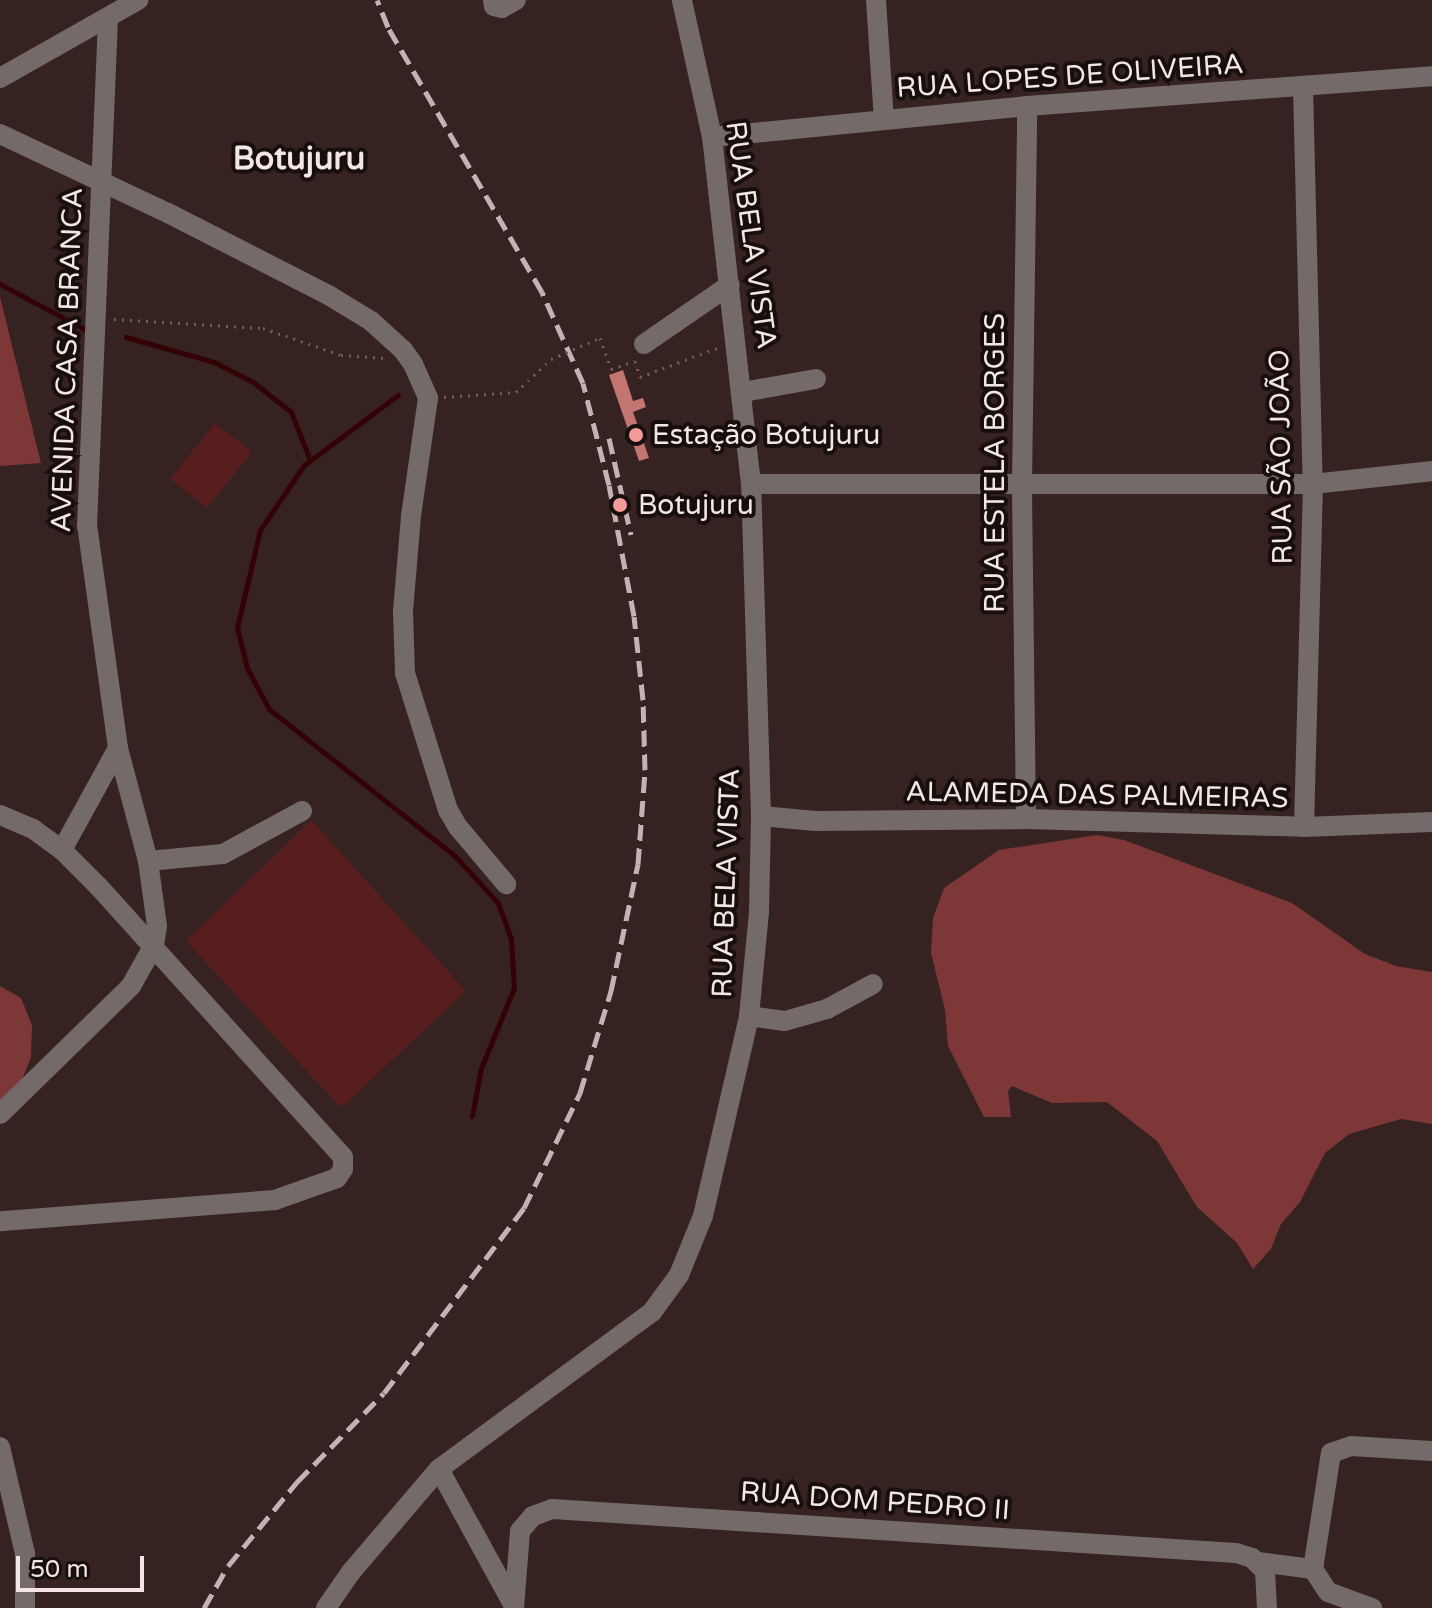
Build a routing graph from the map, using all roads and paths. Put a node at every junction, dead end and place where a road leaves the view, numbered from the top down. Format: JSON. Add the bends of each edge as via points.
{"nodes":[{"id":1,"x":138,"y":0,"type":"edge"},
{"id":2,"x":493,"y":0,"type":"edge"},
{"id":3,"x":516,"y":0,"type":"edge"},
{"id":4,"x":876,"y":0,"type":"edge"},
{"id":5,"x":684,"y":2,"type":"edge"},
{"id":6,"x":108,"y":19,"type":"junction"},
{"id":7,"x":1432,"y":76,"type":"edge"},
{"id":8,"x":0,"y":78,"type":"edge"},
{"id":9,"x":1303,"y":86,"type":"junction"},
{"id":10,"x":1027,"y":106,"type":"junction"},
{"id":11,"x":884,"y":119,"type":"junction"},
{"id":12,"x":0,"y":134,"type":"edge"},
{"id":13,"x":712,"y":137,"type":"junction"},
{"id":14,"x":100,"y":182,"type":"junction"},
{"id":15,"x":730,"y":285,"type":"junction"},
{"id":16,"x":98,"y":319,"type":"junction"},
{"id":17,"x":737,"y":340,"type":"junction"},
{"id":18,"x":644,"y":344,"type":"dead end"},
{"id":19,"x":403,"y":350,"type":"junction"},
{"id":20,"x":816,"y":379,"type":"dead end"},
{"id":21,"x":743,"y":392,"type":"junction"},
{"id":22,"x":428,"y":398,"type":"junction"},
{"id":23,"x":1432,"y":471,"type":"edge"},
{"id":24,"x":751,"y":484,"type":"junction"},
{"id":25,"x":1022,"y":484,"type":"junction"},
{"id":26,"x":1313,"y":484,"type":"junction"},
{"id":27,"x":118,"y":748,"type":"junction"},
{"id":28,"x":302,"y":811,"type":"dead end"},
{"id":29,"x":0,"y":815,"type":"edge"},
{"id":30,"x":761,"y":816,"type":"junction"},
{"id":31,"x":1026,"y":819,"type":"junction"},
{"id":32,"x":1432,"y":822,"type":"edge"},
{"id":33,"x":1304,"y":827,"type":"junction"},
{"id":34,"x":62,"y":850,"type":"junction"},
{"id":35,"x":148,"y":861,"type":"junction"},
{"id":36,"x":506,"y":884,"type":"dead end"},
{"id":37,"x":154,"y":945,"type":"junction"},
{"id":38,"x":873,"y":984,"type":"dead end"},
{"id":39,"x":749,"y":1016,"type":"junction"},
{"id":40,"x":0,"y":1114,"type":"edge"},
{"id":41,"x":0,"y":1221,"type":"edge"},
{"id":42,"x":0,"y":1447,"type":"edge"},
{"id":43,"x":1432,"y":1451,"type":"edge"},
{"id":44,"x":439,"y":1469,"type":"junction"},
{"id":45,"x":1258,"y":1562,"type":"junction"},
{"id":46,"x":1313,"y":1569,"type":"junction"},
{"id":47,"x":514,"y":1607,"type":"edge"},
{"id":48,"x":25,"y":1608,"type":"edge"},
{"id":49,"x":326,"y":1608,"type":"edge"},
{"id":50,"x":1267,"y":1608,"type":"edge"},
{"id":51,"x":1372,"y":1608,"type":"edge"}],
"edges":[{"from":1,"to":6,"type":"street"},
{"from":2,"to":3,"type":"street","via":[[502,8]]},
{"from":4,"to":11,"type":"street"},
{"from":5,"to":13,"type":"street","name":"RUA BELA VISTA"},
{"from":6,"to":8,"type":"street"},
{"from":6,"to":14,"type":"street","name":"AVENIDA CASA BRANCA"},
{"from":7,"to":9,"type":"street","name":"RUA LOPES DE OLIVEIRA"},
{"from":9,"to":10,"type":"street","name":"RUA LOPES DE OLIVEIRA"},
{"from":9,"to":26,"type":"street","name":"RUA SÃO JOÃO"},
{"from":10,"to":11,"type":"street","name":"RUA LOPES DE OLIVEIRA"},
{"from":10,"to":25,"type":"street","name":"RUA ESTELA BORGES"},
{"from":11,"to":13,"type":"street","name":"RUA LOPES DE OLIVEIRA"},
{"from":12,"to":14,"type":"street"},
{"from":13,"to":15,"type":"street","name":"RUA BELA VISTA"},
{"from":14,"to":16,"type":"street","name":"AVENIDA CASA BRANCA"},
{"from":14,"to":19,"type":"street","via":[[330,296],[371,321]]},
{"from":15,"to":17,"type":"street","name":"RUA BELA VISTA"},
{"from":15,"to":18,"type":"street"},
{"from":16,"to":19,"type":"path","via":[[263,328],[361,359]]},
{"from":16,"to":27,"type":"street","name":"AVENIDA CASA BRANCA","via":[[87,526]]},
{"from":17,"to":21,"type":"street","name":"RUA BELA VISTA"},
{"from":17,"to":22,"type":"path","bridge":true,"via":[[640,377],[635,361],[611,369],[600,338],[551,359],[516,392]]},
{"from":19,"to":22,"type":"street"},
{"from":20,"to":21,"type":"street"},
{"from":21,"to":24,"type":"street","name":"RUA BELA VISTA"},
{"from":22,"to":36,"type":"street","via":[[411,516],[402,658],[448,810]]},
{"from":23,"to":26,"type":"street"},
{"from":24,"to":25,"type":"street"},
{"from":24,"to":30,"type":"street","name":"RUA BELA VISTA"},
{"from":25,"to":26,"type":"street"},
{"from":25,"to":31,"type":"street","name":"RUA ESTELA BORGES"},
{"from":26,"to":33,"type":"street","name":"RUA SÃO JOÃO"},
{"from":27,"to":34,"type":"street"},
{"from":27,"to":35,"type":"street","name":"AVENIDA CASA BRANCA"},
{"from":28,"to":35,"type":"street","via":[[223,854]]},
{"from":29,"to":34,"type":"street","via":[[33,829]]},
{"from":30,"to":31,"type":"street","name":"ALAMEDA DAS PALMEIRAS","via":[[816,821]]},
{"from":30,"to":39,"type":"street","name":"RUA BELA VISTA"},
{"from":31,"to":33,"type":"street","name":"ALAMEDA DAS PALMEIRAS"},
{"from":32,"to":33,"type":"street","name":"ALAMEDA DAS PALMEIRAS"},
{"from":34,"to":37,"type":"street"},
{"from":35,"to":37,"type":"street","name":"AVENIDA CASA BRANCA","via":[[157,904]]},
{"from":37,"to":40,"type":"street","name":"AVENIDA CASA BRANCA","via":[[131,986]]},
{"from":37,"to":41,"type":"street","via":[[334,1143],[343,1169],[320,1186],[248,1204]]},
{"from":38,"to":39,"type":"street","via":[[827,1009],[785,1021]]},
{"from":39,"to":44,"type":"street","name":"RUA BELA VISTA","via":[[703,1216],[679,1275],[652,1312]]},
{"from":42,"to":48,"type":"street","via":[[25,1554]]},
{"from":43,"to":46,"type":"street","via":[[1351,1446],[1331,1453]]},
{"from":44,"to":47,"type":"street"},
{"from":44,"to":49,"type":"street","name":"RUA BELA VISTA"},
{"from":45,"to":46,"type":"street"},
{"from":45,"to":47,"type":"street","name":"RUA DOM PEDRO II","via":[[1236,1553],[552,1509],[533,1516],[520,1531]]},
{"from":45,"to":50,"type":"street","via":[[1265,1571]]},
{"from":46,"to":51,"type":"street","via":[[1328,1592]]}]}
